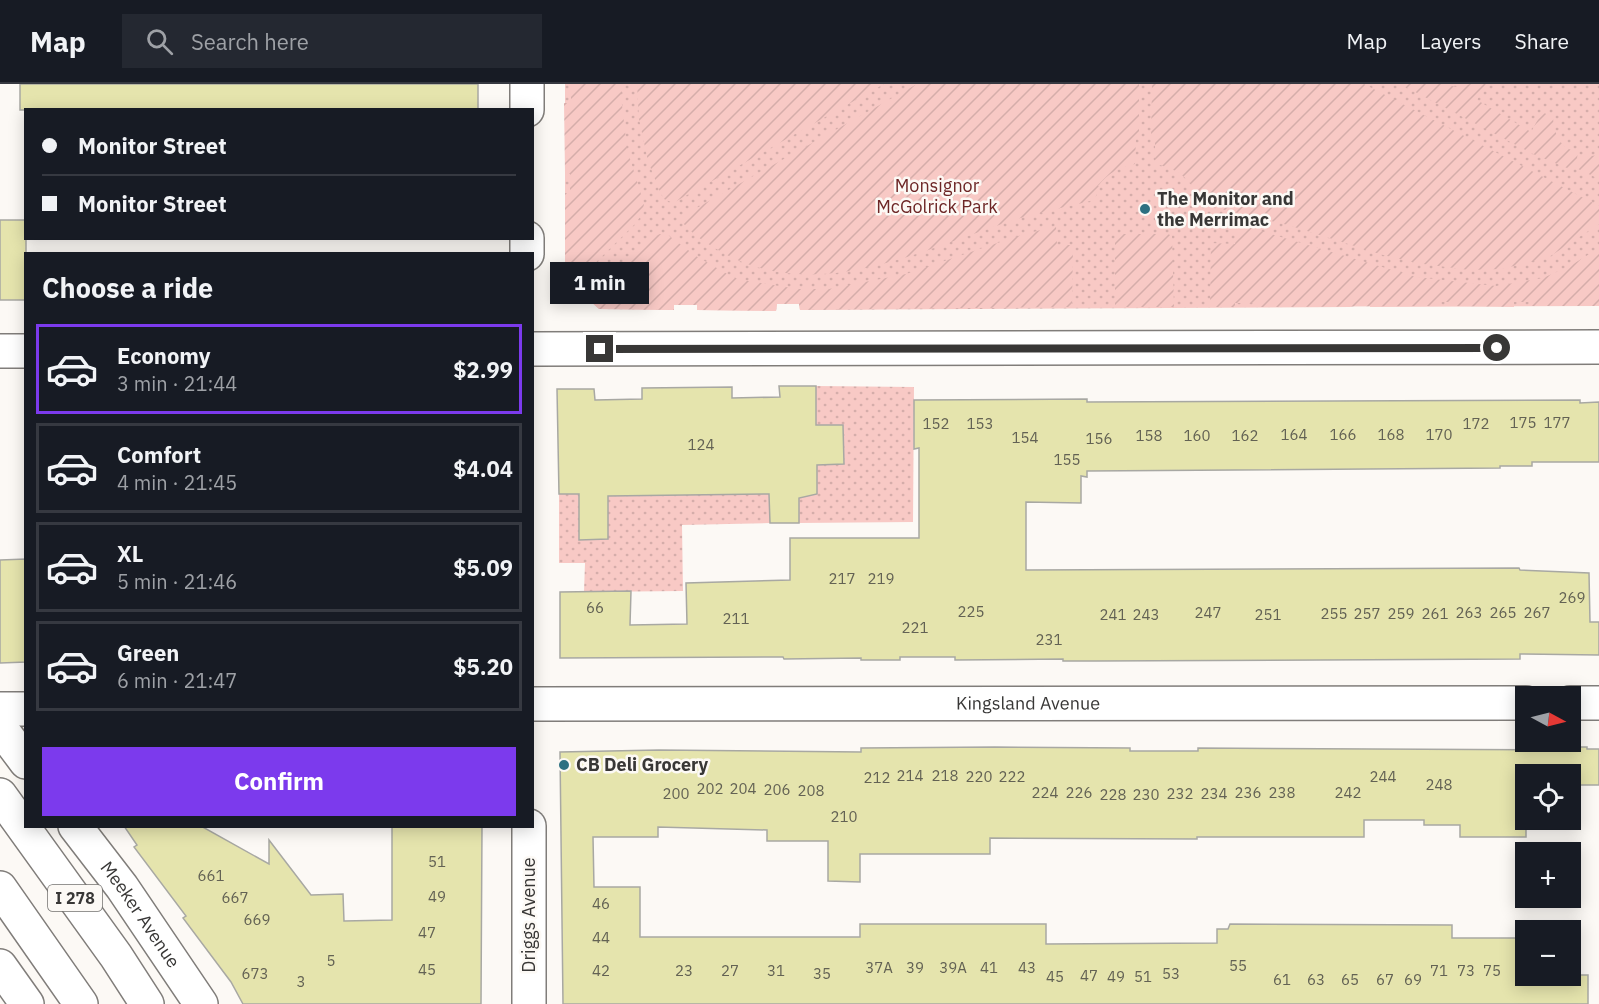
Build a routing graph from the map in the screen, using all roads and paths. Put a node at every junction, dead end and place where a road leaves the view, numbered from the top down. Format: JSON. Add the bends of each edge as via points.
{"nodes":[{"id":1,"x":527,"y":84,"type":"edge"},
{"id":2,"x":527,"y":108,"type":"edge"},
{"id":3,"x":1599,"y":347,"type":"edge"},
{"id":4,"x":534,"y":349,"type":"edge"},
{"id":5,"x":0,"y":351,"type":"edge"},
{"id":6,"x":24,"y":351,"type":"edge"},
{"id":7,"x":1515,"y":703,"type":"edge"},
{"id":8,"x":1581,"y":703,"type":"edge"},
{"id":9,"x":1599,"y":703,"type":"edge"},
{"id":10,"x":534,"y":704,"type":"edge"},
{"id":11,"x":0,"y":709,"type":"edge"},
{"id":12,"x":24,"y":709,"type":"edge"},
{"id":13,"x":0,"y":727,"type":"edge"},
{"id":14,"x":24,"y":759,"type":"edge"},
{"id":15,"x":0,"y":795,"type":"edge"},
{"id":16,"x":77,"y":828,"type":"edge"},
{"id":17,"x":529,"y":828,"type":"edge"},
{"id":18,"x":0,"y":888,"type":"edge"},
{"id":19,"x":0,"y":966,"type":"edge"},
{"id":20,"x":27,"y":1004,"type":"edge"},
{"id":21,"x":81,"y":1004,"type":"edge"},
{"id":22,"x":147,"y":1004,"type":"edge"},
{"id":23,"x":201,"y":1004,"type":"edge"},
{"id":24,"x":529,"y":1004,"type":"edge"}],
"edges":[{"from":1,"to":2,"type":"main road"},
{"from":3,"to":4,"type":"main road"},
{"from":5,"to":6,"type":"main road"},
{"from":7,"to":10,"type":"main road","name":"Kingsland Avenue"},
{"from":8,"to":9,"type":"main road"},
{"from":11,"to":12,"type":"main road"},
{"from":13,"to":14,"type":"main road"},
{"from":15,"to":22,"type":"main road","number":"I 278"},
{"from":16,"to":23,"type":"main road","name":"Meeker Avenue","via":[[134,904]]},
{"from":17,"to":24,"type":"main road","name":"Driggs Avenue"},
{"from":18,"to":21,"type":"main road","number":"I 278"},
{"from":19,"to":20,"type":"main road"}]}
